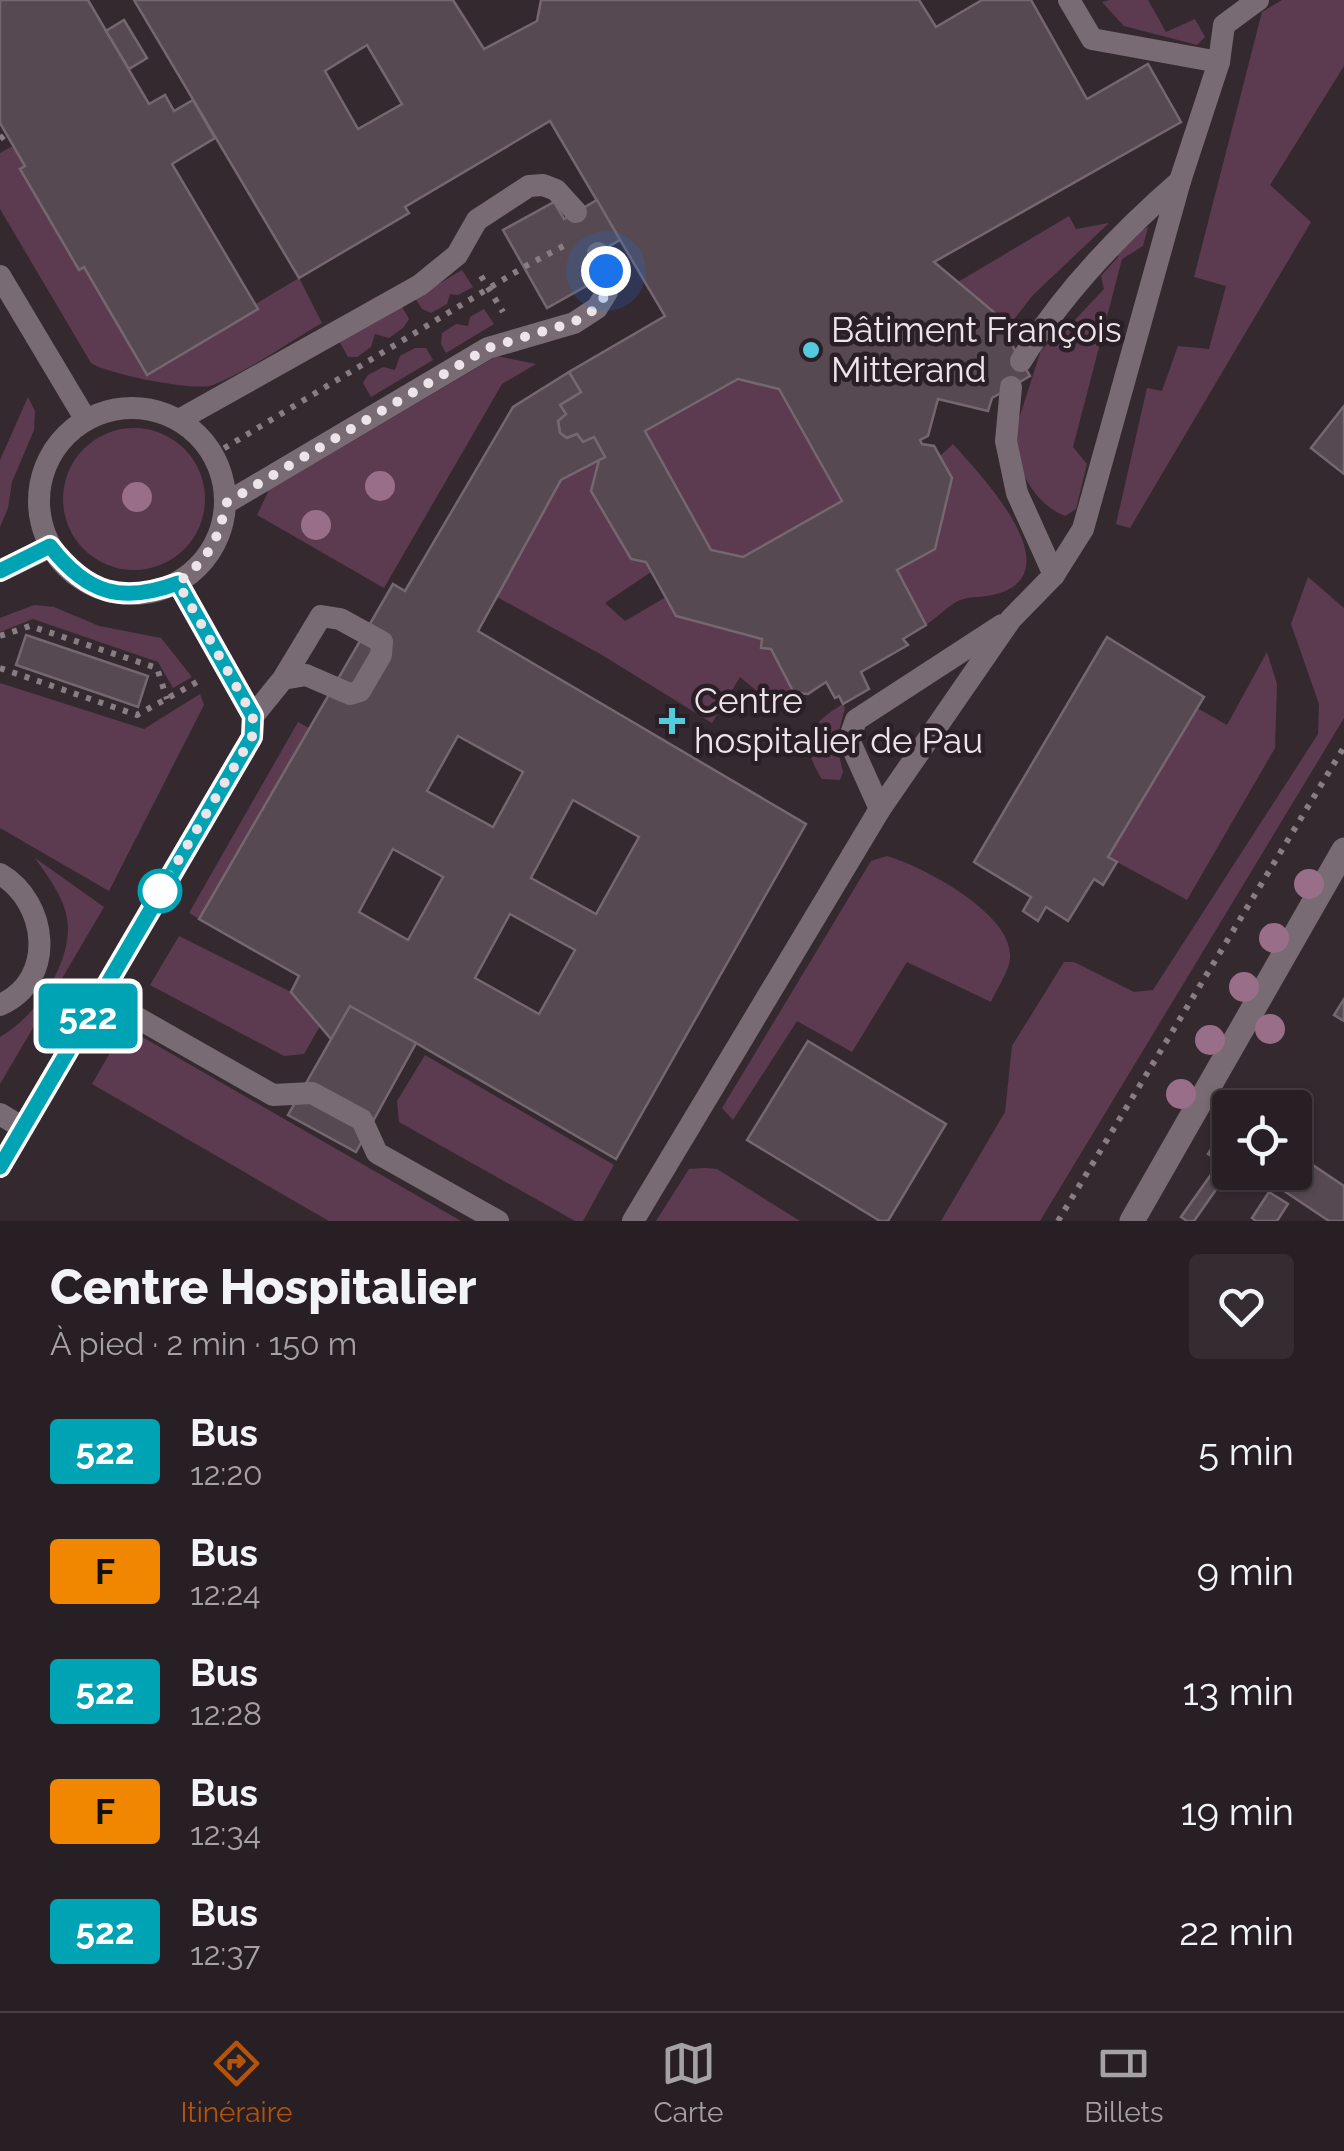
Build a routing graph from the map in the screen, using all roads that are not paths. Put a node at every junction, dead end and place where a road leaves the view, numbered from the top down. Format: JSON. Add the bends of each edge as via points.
{"nodes":[{"id":1,"x":1069,"y":0,"type":"edge"},
{"id":2,"x":1258,"y":0,"type":"edge"},
{"id":3,"x":1219,"y":62,"type":"junction"},
{"id":4,"x":1180,"y":181,"type":"junction"},
{"id":5,"x":576,"y":212,"type":"dead end"},
{"id":6,"x":598,"y":252,"type":"dead end"},
{"id":7,"x":0,"y":276,"type":"edge"},
{"id":8,"x":1021,"y":361,"type":"dead end"},
{"id":9,"x":1012,"y":388,"type":"dead end"},
{"id":10,"x":86,"y":420,"type":"junction"},
{"id":11,"x":179,"y":420,"type":"junction"},
{"id":12,"x":226,"y":503,"type":"junction"},
{"id":13,"x":50,"y":546,"type":"junction"},
{"id":14,"x":0,"y":571,"type":"edge"},
{"id":15,"x":1054,"y":575,"type":"junction"},
{"id":16,"x":178,"y":583,"type":"junction"},
{"id":17,"x":1011,"y":619,"type":"junction"},
{"id":18,"x":284,"y":679,"type":"junction"},
{"id":19,"x":253,"y":716,"type":"junction"},
{"id":20,"x":880,"y":809,"type":"junction"},
{"id":21,"x":1344,"y":850,"type":"edge"},
{"id":22,"x":0,"y":874,"type":"edge"},
{"id":23,"x":99,"y":996,"type":"junction"},
{"id":24,"x":0,"y":1005,"type":"edge"},
{"id":25,"x":0,"y":1114,"type":"edge"},
{"id":26,"x":23,"y":1128,"type":"junction"},
{"id":27,"x":0,"y":1167,"type":"edge"},
{"id":28,"x":498,"y":1221,"type":"edge"},
{"id":29,"x":633,"y":1221,"type":"edge"},
{"id":30,"x":1132,"y":1221,"type":"edge"}],
"edges":[{"from":1,"to":3,"type":"lane","via":[[1092,38]]},
{"from":2,"to":3,"type":"lane","via":[[1224,25]]},
{"from":3,"to":4,"type":"lane"},
{"from":4,"to":8,"type":"lane","via":[[1087,273]]},
{"from":4,"to":15,"type":"lane","via":[[1083,530]]},
{"from":5,"to":11,"type":"lane","via":[[556,190],[529,186],[477,220],[457,256],[405,294]]},
{"from":6,"to":12,"type":"lane","via":[[607,292],[597,308],[574,322],[488,348]]},
{"from":7,"to":10,"type":"lane"},
{"from":9,"to":15,"type":"lane","via":[[1006,441],[1017,492]]},
{"from":10,"to":11,"type":"lane","via":[[116,408],[149,409]]},
{"from":10,"to":13,"type":"lane","via":[[47,462],[40,519]]},
{"from":11,"to":12,"type":"lane","via":[[214,455]]},
{"from":12,"to":16,"type":"lane","via":[[220,534],[203,562]]},
{"from":13,"to":14,"type":"lane"},
{"from":13,"to":16,"type":"lane","via":[[92,586],[150,593]]},
{"from":15,"to":17,"type":"lane"},
{"from":16,"to":19,"type":"lane"},
{"from":17,"to":20,"type":"lane"},
{"from":17,"to":20,"type":"lane","via":[[856,720],[849,740]]},
{"from":18,"to":18,"type":"lane","via":[[321,616],[340,618],[382,642],[360,691],[350,694],[306,675]]},
{"from":18,"to":19,"type":"lane"},
{"from":19,"to":23,"type":"lane","via":[[252,737]]},
{"from":20,"to":29,"type":"lane"},
{"from":21,"to":30,"type":"street"},
{"from":22,"to":24,"type":"lane","via":[[23,892],[41,938],[26,985]]},
{"from":23,"to":26,"type":"lane"},
{"from":23,"to":28,"type":"lane","via":[[274,1095],[312,1093],[362,1120],[377,1153]]},
{"from":25,"to":26,"type":"lane"},
{"from":26,"to":27,"type":"lane"}]}
